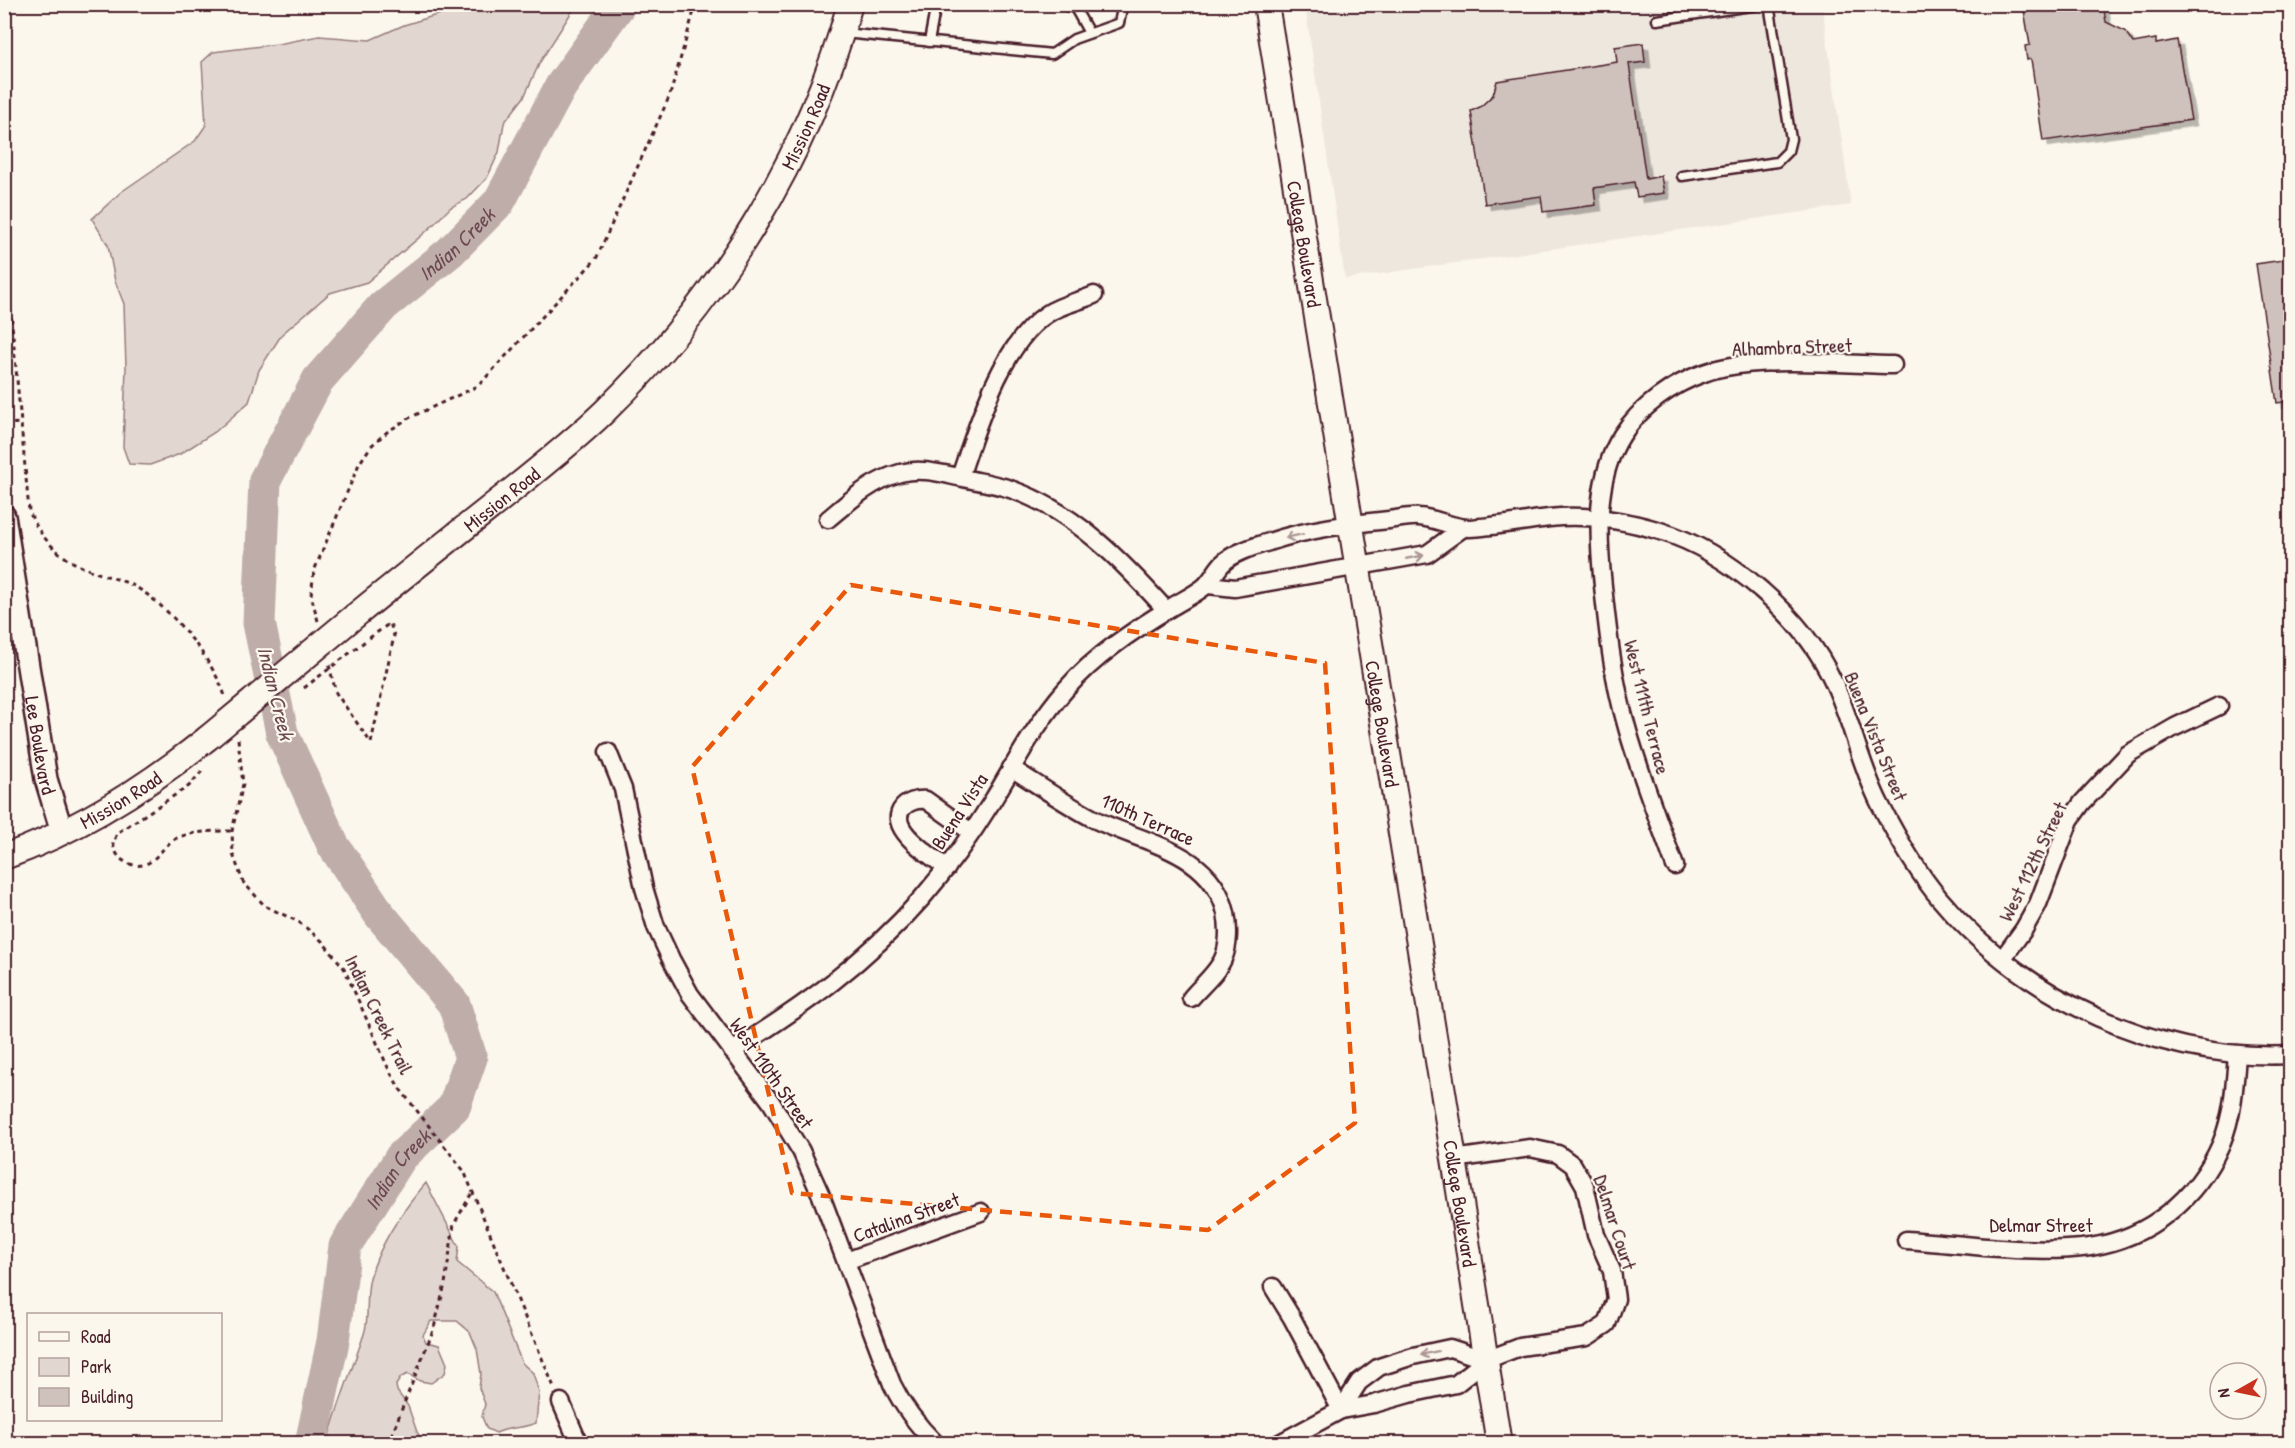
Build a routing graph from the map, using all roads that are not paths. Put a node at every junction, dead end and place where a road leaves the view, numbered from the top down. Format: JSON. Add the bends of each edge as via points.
{"nodes":[{"id":1,"x":850,"y":4,"type":"edge"},
{"id":2,"x":936,"y":4,"type":"edge"},
{"id":3,"x":1058,"y":4,"type":"edge"},
{"id":4,"x":1123,"y":4,"type":"edge"},
{"id":5,"x":1266,"y":4,"type":"edge"},
{"id":6,"x":1764,"y":4,"type":"edge"},
{"id":7,"x":1769,"y":4,"type":"edge"},
{"id":8,"x":1075,"y":6,"type":"edge"},
{"id":9,"x":1657,"y":20,"type":"dead end"},
{"id":10,"x":842,"y":33,"type":"junction"},
{"id":11,"x":1089,"y":33,"type":"junction"},
{"id":12,"x":929,"y":42,"type":"junction"},
{"id":13,"x":1683,"y":176,"type":"dead end"},
{"id":14,"x":1094,"y":296,"type":"dead end"},
{"id":15,"x":1893,"y":365,"type":"dead end"},
{"id":16,"x":960,"y":477,"type":"junction"},
{"id":17,"x":4,"y":516,"type":"edge"},
{"id":18,"x":1599,"y":518,"type":"junction"},
{"id":19,"x":828,"y":519,"type":"dead end"},
{"id":20,"x":1351,"y":524,"type":"junction"},
{"id":21,"x":1464,"y":528,"type":"junction"},
{"id":22,"x":1359,"y":567,"type":"junction"},
{"id":23,"x":1208,"y":585,"type":"junction"},
{"id":24,"x":1166,"y":610,"type":"junction"},
{"id":25,"x":2219,"y":706,"type":"dead end"},
{"id":26,"x":608,"y":752,"type":"dead end"},
{"id":27,"x":1011,"y":768,"type":"junction"},
{"id":28,"x":63,"y":832,"type":"junction"},
{"id":29,"x":971,"y":832,"type":"junction"},
{"id":30,"x":4,"y":857,"type":"edge"},
{"id":31,"x":1675,"y":866,"type":"dead end"},
{"id":32,"x":947,"y":867,"type":"junction"},
{"id":33,"x":2003,"y":958,"type":"junction"},
{"id":34,"x":1191,"y":998,"type":"dead end"},
{"id":35,"x":732,"y":1051,"type":"junction"},
{"id":36,"x":2237,"y":1054,"type":"junction"},
{"id":37,"x":2290,"y":1055,"type":"edge"},
{"id":38,"x":1454,"y":1159,"type":"junction"},
{"id":39,"x":981,"y":1212,"type":"dead end"},
{"id":40,"x":1906,"y":1240,"type":"dead end"},
{"id":41,"x":846,"y":1262,"type":"junction"},
{"id":42,"x":1273,"y":1287,"type":"dead end"},
{"id":43,"x":1486,"y":1360,"type":"junction"},
{"id":44,"x":561,"y":1402,"type":"road end"},
{"id":45,"x":1341,"y":1410,"type":"junction"},
{"id":46,"x":579,"y":1443,"type":"edge"},
{"id":47,"x":936,"y":1443,"type":"edge"},
{"id":48,"x":1278,"y":1443,"type":"edge"},
{"id":49,"x":1498,"y":1443,"type":"edge"}],
"edges":[{"from":1,"to":10,"type":"main road","name":"Mission Road"},
{"from":2,"to":12,"type":"lane"},
{"from":3,"to":8,"type":"lane"},
{"from":4,"to":11,"type":"lane","via":[[1119,23]]},
{"from":5,"to":20,"type":"main road","name":"College Boulevard"},
{"from":6,"to":9,"type":"lane"},
{"from":7,"to":13,"type":"lane","via":[[1791,139],[1788,151],[1777,162]]},
{"from":8,"to":11,"type":"lane"},
{"from":10,"to":12,"type":"lane"},
{"from":10,"to":28,"type":"main road","name":"Mission Road","bridge":true,"via":[[802,136],[762,212],[698,308],[604,412],[183,758],[105,811]]},
{"from":11,"to":12,"type":"lane","via":[[1052,54]]},
{"from":14,"to":16,"type":"street","via":[[1045,315],[1026,333],[983,410]]},
{"from":15,"to":18,"type":"street","name":"Alhambra Street","via":[[1781,363],[1733,367],[1684,381],[1638,414],[1621,437],[1604,485]]},
{"from":16,"to":19,"type":"street","via":[[919,470],[900,473],[870,484]]},
{"from":16,"to":24,"type":"street","via":[[1012,489],[1046,504],[1091,534]]},
{"from":17,"to":28,"type":"street","name":"Lee Boulevard","via":[[46,779]]},
{"from":18,"to":21,"type":"street","name":"Buena Vista Street","via":[[1555,517]]},
{"from":18,"to":31,"type":"street","name":"West 111th Terrace","via":[[1599,554],[1617,686],[1644,783]]},
{"from":18,"to":33,"type":"street","name":"Buena Vista Street","via":[[1686,540],[1752,583],[1792,621],[1833,680],[1868,778],[1920,873],[1942,902]]},
{"from":20,"to":21,"type":"street","name":"Buena Vista Street","via":[[1420,517]]},
{"from":20,"to":22,"type":"main road","name":"College Boulevard"},
{"from":20,"to":23,"type":"street","name":"Buena Vista","one_way":true,"via":[[1271,541],[1225,560]]},
{"from":22,"to":21,"type":"street","name":"Buena Vista Street","one_way":true,"via":[[1427,554]]},
{"from":22,"to":23,"type":"street","via":[[1235,588]]},
{"from":22,"to":38,"type":"main road","name":"College Boulevard"},
{"from":23,"to":24,"type":"street","name":"Buena Vista"},
{"from":24,"to":27,"type":"street","name":"Buena Vista","via":[[1098,658],[1067,687],[1036,726]]},
{"from":25,"to":33,"type":"street","name":"West 112th Street","via":[[2128,754],[2082,803],[2070,820],[2038,904]]},
{"from":26,"to":35,"type":"street","name":"West 110th Street","via":[[623,789],[656,927],[690,994]]},
{"from":27,"to":29,"type":"street","name":"Buena Vista"},
{"from":27,"to":34,"type":"street","name":"110th Terrace","via":[[1097,820],[1193,862],[1211,879],[1223,900],[1227,942],[1223,959]]},
{"from":28,"to":30,"type":"main road","name":"Mission Road"},
{"from":29,"to":32,"type":"street","name":"Buena Vista"},
{"from":29,"to":32,"type":"street","via":[[926,800],[903,807],[899,823],[903,833]]},
{"from":32,"to":35,"type":"street","name":"Buena Vista","via":[[876,947],[831,985]]},
{"from":33,"to":36,"type":"street","name":"Buena Vista Street","via":[[2045,989],[2105,1021],[2165,1042]]},
{"from":35,"to":41,"type":"street","name":"West 110th Street","via":[[771,1102],[801,1151]]},
{"from":36,"to":37,"type":"street","name":"Buena Vista Street"},
{"from":36,"to":40,"type":"street","name":"Delmar Street","via":[[2231,1107],[2208,1171],[2163,1219],[2108,1244],[2087,1247],[2031,1249]]},
{"from":38,"to":43,"type":"main road","name":"College Boulevard"},
{"from":38,"to":43,"type":"street","name":"Delmar Court","via":[[1530,1148],[1558,1154],[1573,1165],[1585,1186],[1596,1234],[1612,1271],[1616,1299],[1607,1324],[1587,1337],[1520,1347]]},
{"from":39,"to":41,"type":"street","name":"Catalina Street"},
{"from":41,"to":47,"type":"street","name":"West 110th Street","via":[[900,1400],[917,1426]]},
{"from":42,"to":45,"type":"street"},
{"from":43,"to":45,"type":"street","via":[[1456,1384]]},
{"from":43,"to":45,"type":"street","one_way":true,"via":[[1450,1348],[1379,1367],[1359,1382]]},
{"from":43,"to":49,"type":"main road","name":"College Boulevard"},
{"from":44,"to":46,"type":"street"},
{"from":45,"to":48,"type":"street"}]}
